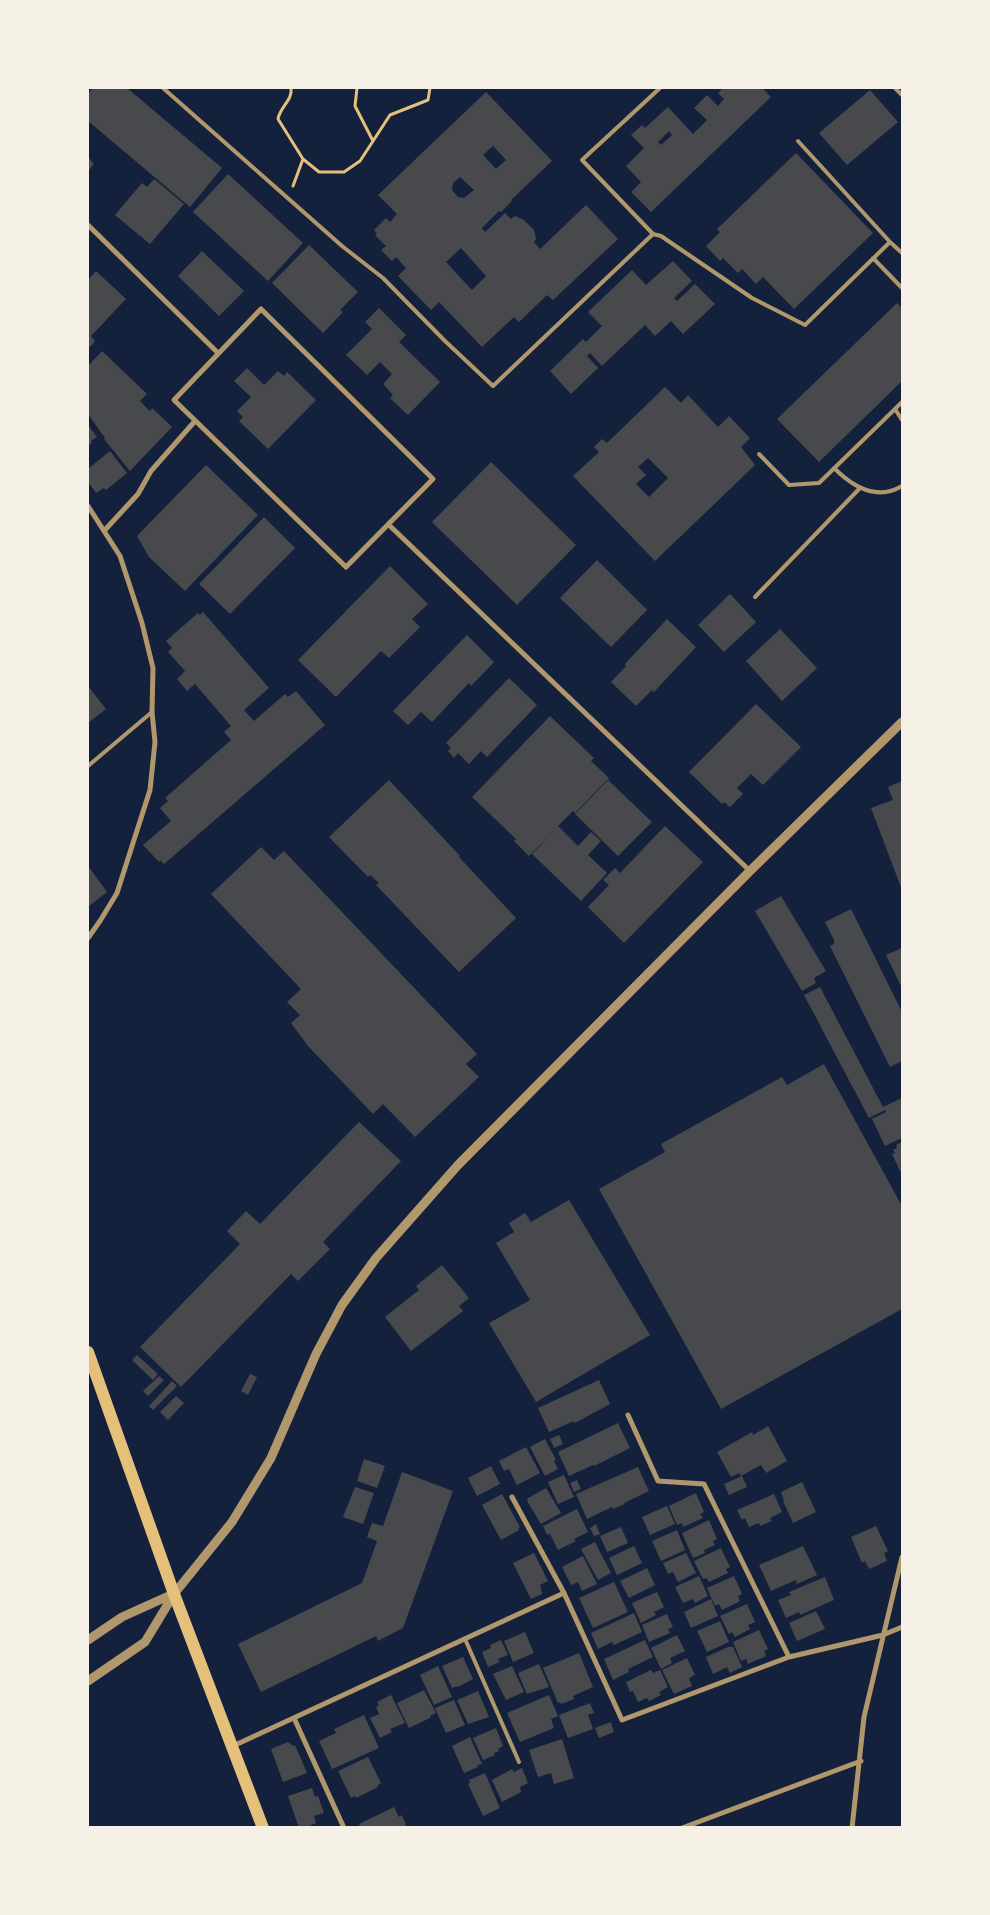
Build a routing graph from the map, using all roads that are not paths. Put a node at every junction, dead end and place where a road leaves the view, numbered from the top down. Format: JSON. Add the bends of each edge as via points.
{"nodes":[{"id":1,"x":163,"y":88,"type":"edge"},
{"id":2,"x":660,"y":88,"type":"edge"},
{"id":3,"x":895,"y":88,"type":"edge"},
{"id":4,"x":902,"y":95,"type":"edge"},
{"id":5,"x":798,"y":141,"type":"dead end"},
{"id":6,"x":88,"y":225,"type":"edge"},
{"id":7,"x":653,"y":234,"type":"junction"},
{"id":8,"x":890,"y":242,"type":"junction"},
{"id":9,"x":902,"y":253,"type":"edge"},
{"id":10,"x":873,"y":258,"type":"junction"},
{"id":11,"x":902,"y":288,"type":"edge"},
{"id":12,"x":218,"y":353,"type":"junction"},
{"id":13,"x":902,"y":402,"type":"edge"},
{"id":14,"x":895,"y":410,"type":"junction"},
{"id":15,"x":902,"y":420,"type":"edge"},
{"id":16,"x":195,"y":421,"type":"junction"},
{"id":17,"x":758,"y":454,"type":"dead end"},
{"id":18,"x":834,"y":468,"type":"junction"},
{"id":19,"x":902,"y":486,"type":"edge"},
{"id":20,"x":860,"y":488,"type":"junction"},
{"id":21,"x":88,"y":506,"type":"edge"},
{"id":22,"x":389,"y":524,"type":"junction"},
{"id":23,"x":104,"y":531,"type":"junction"},
{"id":24,"x":754,"y":597,"type":"dead end"},
{"id":25,"x":152,"y":712,"type":"junction"},
{"id":26,"x":902,"y":722,"type":"edge"},
{"id":27,"x":88,"y":766,"type":"edge"},
{"id":28,"x":750,"y":871,"type":"junction"},
{"id":29,"x":88,"y":938,"type":"edge"},
{"id":30,"x":88,"y":1352,"type":"edge"},
{"id":31,"x":628,"y":1415,"type":"dead end"},
{"id":32,"x":512,"y":1498,"type":"dead end"},
{"id":33,"x":902,"y":1557,"type":"edge"},
{"id":34,"x":564,"y":1593,"type":"junction"},
{"id":35,"x":174,"y":1594,"type":"junction"},
{"id":36,"x":902,"y":1627,"type":"edge"},
{"id":37,"x":883,"y":1635,"type":"junction"},
{"id":38,"x":465,"y":1639,"type":"junction"},
{"id":39,"x":88,"y":1640,"type":"edge"},
{"id":40,"x":788,"y":1657,"type":"junction"},
{"id":41,"x":88,"y":1681,"type":"edge"},
{"id":42,"x":294,"y":1718,"type":"junction"},
{"id":43,"x":232,"y":1746,"type":"junction"},
{"id":44,"x":861,"y":1761,"type":"junction"},
{"id":45,"x":520,"y":1762,"type":"dead end"},
{"id":46,"x":263,"y":1828,"type":"edge"},
{"id":47,"x":344,"y":1828,"type":"edge"},
{"id":48,"x":682,"y":1828,"type":"edge"},
{"id":49,"x":852,"y":1828,"type":"edge"}],
"edges":[{"from":1,"to":7,"type":"lane","via":[[342,246],[383,278],[492,386]]},
{"from":2,"to":7,"type":"lane","via":[[582,160]]},
{"from":3,"to":4,"type":"lane"},
{"from":5,"to":8,"type":"lane"},
{"from":6,"to":12,"type":"street"},
{"from":7,"to":10,"type":"lane","via":[[752,298],[805,325]]},
{"from":8,"to":9,"type":"lane"},
{"from":8,"to":10,"type":"lane"},
{"from":10,"to":11,"type":"lane"},
{"from":12,"to":16,"type":"street","via":[[174,400]]},
{"from":12,"to":22,"type":"street","via":[[261,309],[433,479]]},
{"from":13,"to":14,"type":"lane"},
{"from":14,"to":15,"type":"lane"},
{"from":14,"to":18,"type":"lane"},
{"from":16,"to":22,"type":"street","via":[[346,567]]},
{"from":16,"to":23,"type":"street","via":[[151,472],[138,494]]},
{"from":17,"to":18,"type":"lane","via":[[789,485],[819,483]]},
{"from":18,"to":20,"type":"lane"},
{"from":19,"to":20,"type":"lane","via":[[892,492]]},
{"from":20,"to":24,"type":"lane"},
{"from":21,"to":23,"type":"street"},
{"from":22,"to":28,"type":"street"},
{"from":23,"to":25,"type":"street","via":[[120,556],[142,623],[153,668]]},
{"from":25,"to":27,"type":"lane"},
{"from":25,"to":29,"type":"street","via":[[155,742],[150,790],[117,894]]},
{"from":26,"to":28,"type":"street"},
{"from":28,"to":35,"type":"street","via":[[458,1165],[376,1258],[342,1305],[316,1354],[271,1458],[237,1514]]},
{"from":30,"to":35,"type":"main road"},
{"from":31,"to":40,"type":"street","via":[[658,1481],[704,1484]]},
{"from":32,"to":34,"type":"street"},
{"from":33,"to":37,"type":"street"},
{"from":34,"to":38,"type":"street"},
{"from":34,"to":40,"type":"street","via":[[622,1720]]},
{"from":35,"to":39,"type":"street","via":[[122,1617]]},
{"from":35,"to":41,"type":"street","via":[[145,1642]]},
{"from":35,"to":43,"type":"main road"},
{"from":36,"to":37,"type":"street"},
{"from":37,"to":40,"type":"street"},
{"from":37,"to":44,"type":"street","via":[[864,1717]]},
{"from":38,"to":42,"type":"street"},
{"from":38,"to":45,"type":"lane"},
{"from":42,"to":43,"type":"street"},
{"from":42,"to":47,"type":"street"},
{"from":43,"to":46,"type":"main road"},
{"from":44,"to":48,"type":"street"},
{"from":44,"to":49,"type":"street"}]}
